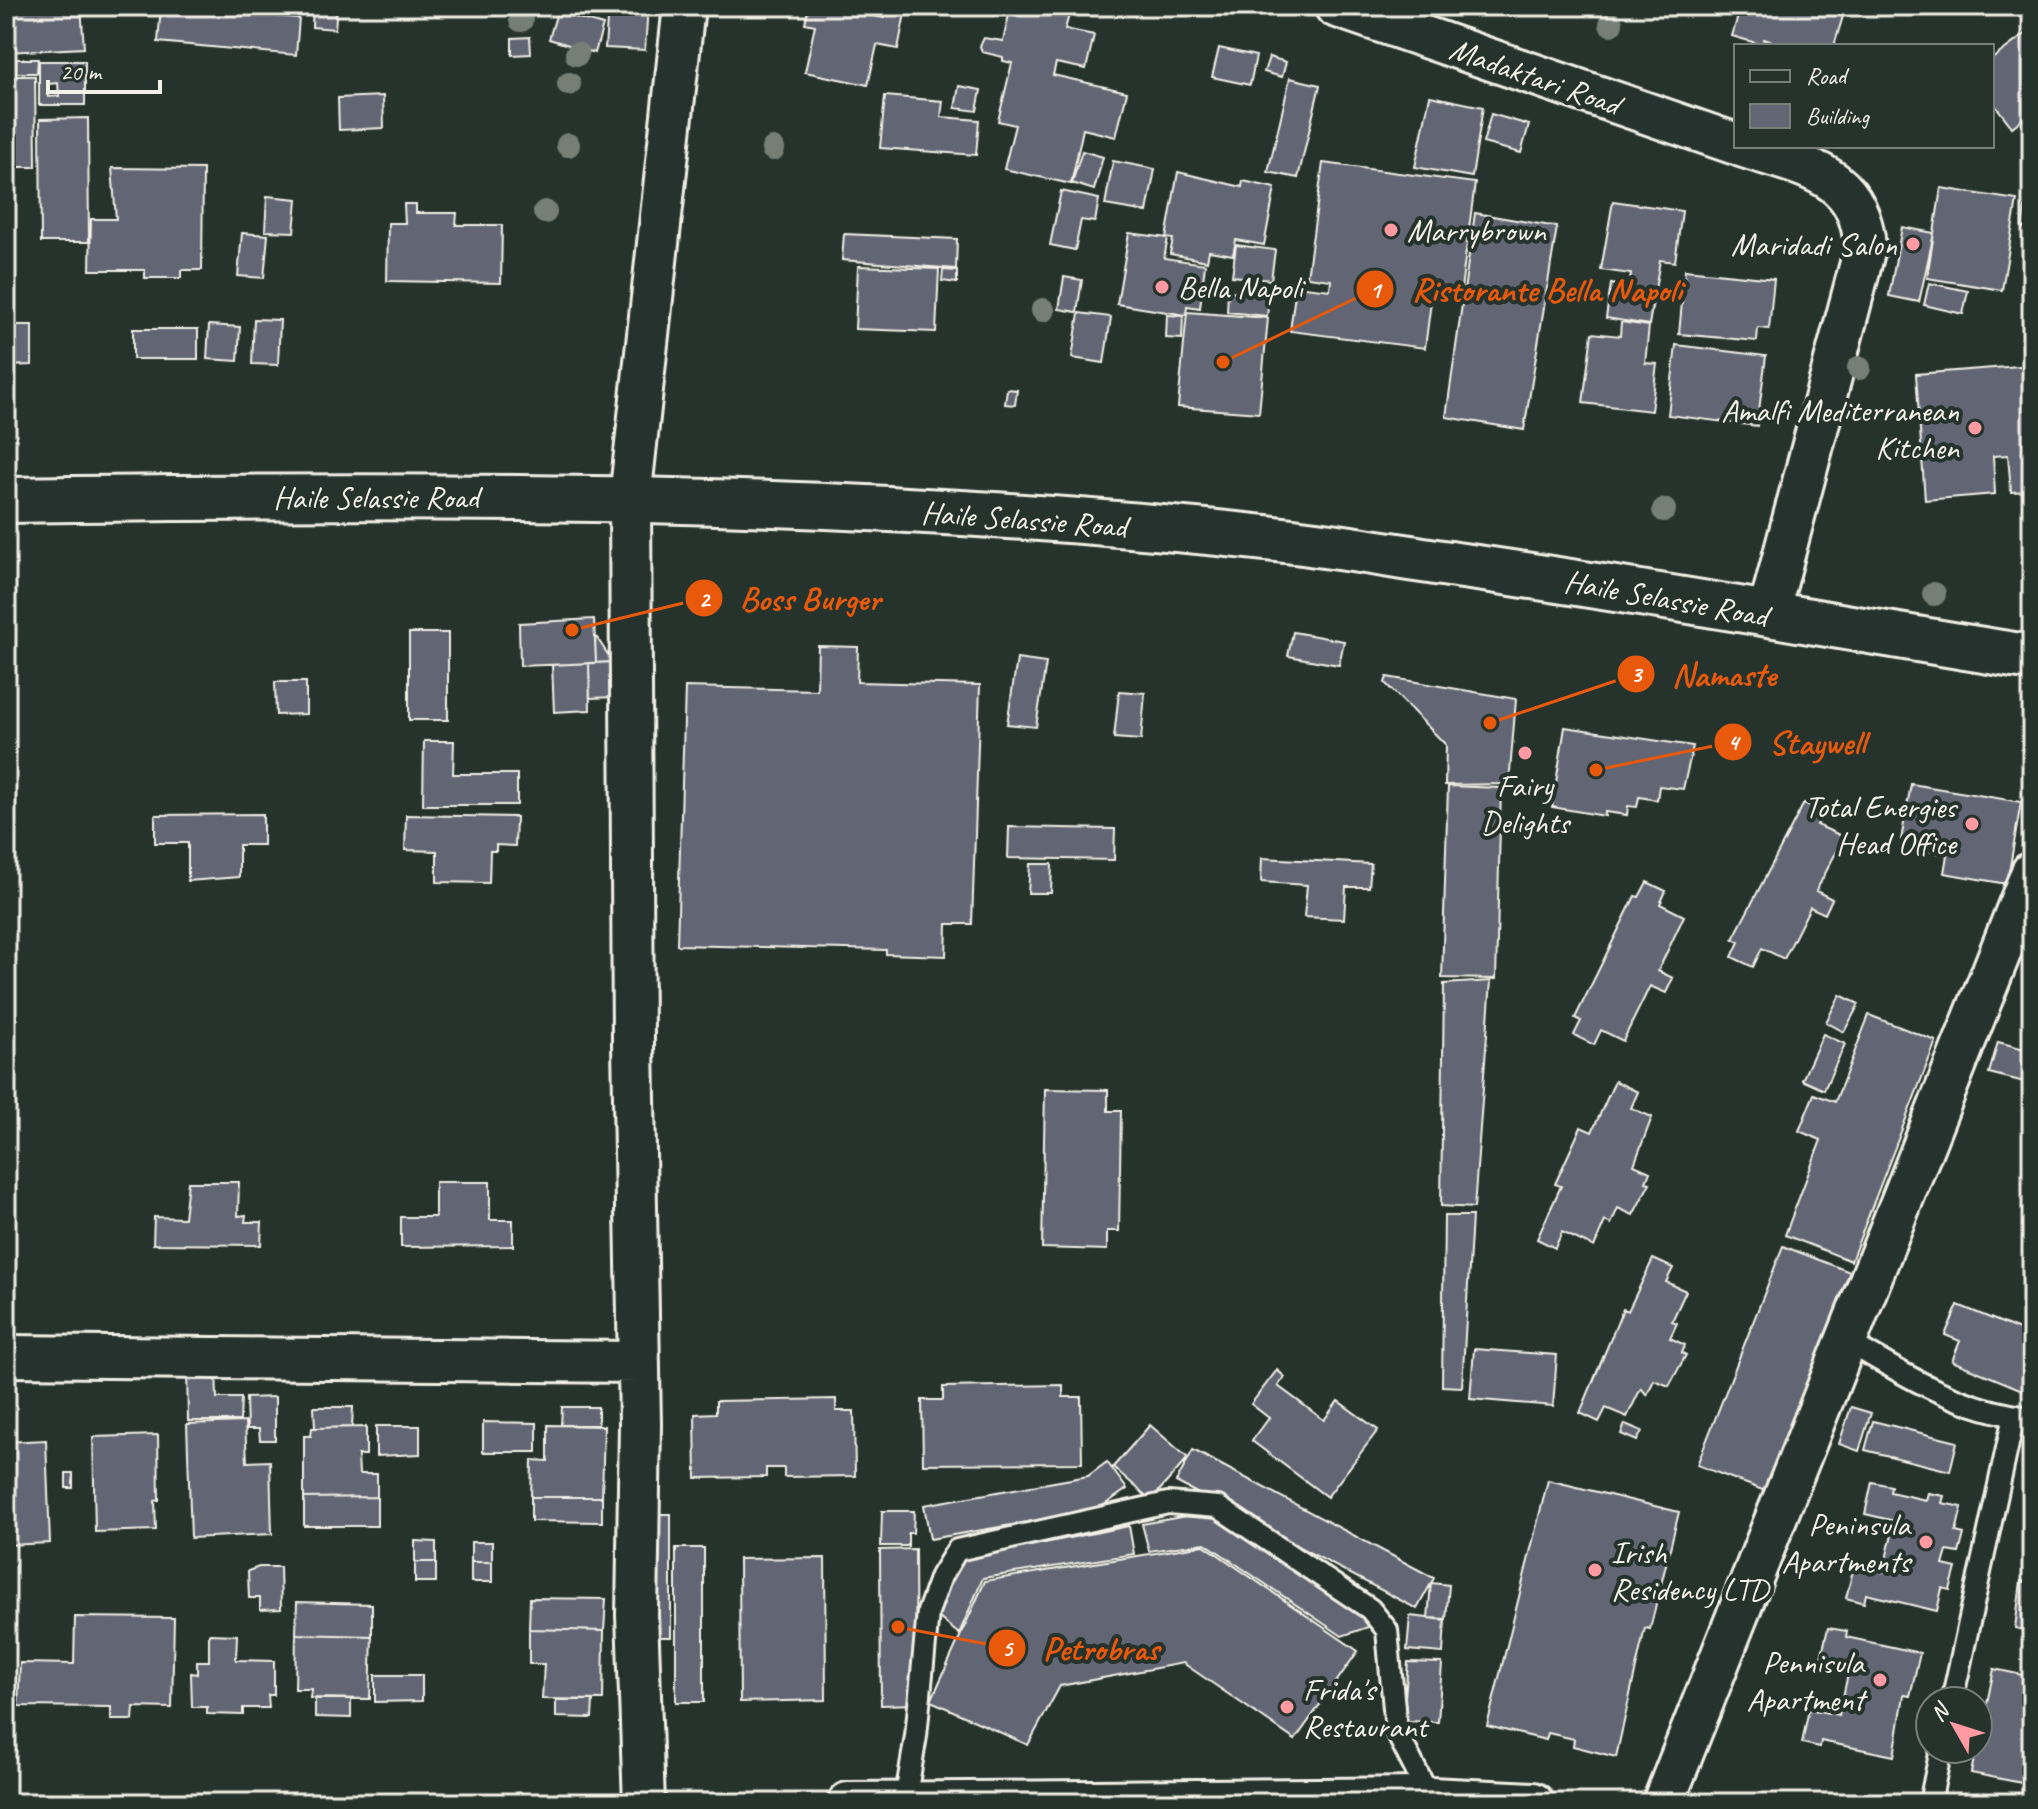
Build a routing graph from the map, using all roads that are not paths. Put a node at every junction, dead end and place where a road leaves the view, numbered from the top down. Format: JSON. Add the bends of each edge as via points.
{"nodes":[{"id":1,"x":684,"y":6,"type":"edge"},
{"id":2,"x":1335,"y":6,"type":"edge"},
{"id":3,"x":1734,"y":144,"type":"edge"},
{"id":4,"x":1747,"y":148,"type":"edge"},
{"id":5,"x":630,"y":499,"type":"junction"},
{"id":6,"x":6,"y":500,"type":"edge"},
{"id":7,"x":1768,"y":615,"type":"junction"},
{"id":8,"x":2032,"y":658,"type":"edge"},
{"id":9,"x":2032,"y":872,"type":"edge"},
{"id":10,"x":1847,"y":1341,"type":"junction"},
{"id":11,"x":6,"y":1356,"type":"edge"},
{"id":12,"x":639,"y":1362,"type":"junction"},
{"id":13,"x":2023,"y":1417,"type":"edge"},
{"id":14,"x":1956,"y":1685,"type":"edge"},
{"id":15,"x":1938,"y":1765,"type":"edge"},
{"id":16,"x":1430,"y":1800,"type":"edge"},
{"id":17,"x":905,"y":1802,"type":"edge"},
{"id":18,"x":644,"y":1803,"type":"edge"},
{"id":19,"x":848,"y":1803,"type":"edge"},
{"id":20,"x":1533,"y":1803,"type":"edge"},
{"id":21,"x":1663,"y":1803,"type":"edge"},
{"id":22,"x":1930,"y":1803,"type":"edge"}],
"edges":[{"from":1,"to":5,"type":"street"},
{"from":2,"to":3,"type":"street","name":"Madaktari Road"},
{"from":4,"to":7,"type":"street","name":"Madaktari Road","via":[[1826,175],[1844,188],[1857,206],[1865,237]]},
{"from":5,"to":6,"type":"street","name":"Haile Selassie Road","via":[[345,495]]},
{"from":5,"to":7,"type":"street","name":"Haile Selassie Road","via":[[1014,515],[1288,540],[1570,580]]},
{"from":5,"to":12,"type":"street"},
{"from":7,"to":8,"type":"street","name":"Haile Selassie Road"},
{"from":9,"to":10,"type":"street"},
{"from":10,"to":13,"type":"lane","via":[[1959,1402]]},
{"from":10,"to":21,"type":"street"},
{"from":11,"to":12,"type":"street"},
{"from":12,"to":18,"type":"street","via":[[637,1615]]},
{"from":13,"to":14,"type":"lane"},
{"from":15,"to":22,"type":"lane"},
{"from":16,"to":17,"type":"street"},
{"from":16,"to":17,"type":"lane","via":[[1396,1731],[1387,1630],[1370,1609],[1218,1507],[1168,1503],[957,1550],[928,1612]]},
{"from":16,"to":20,"type":"street"},
{"from":17,"to":19,"type":"street"}]}
